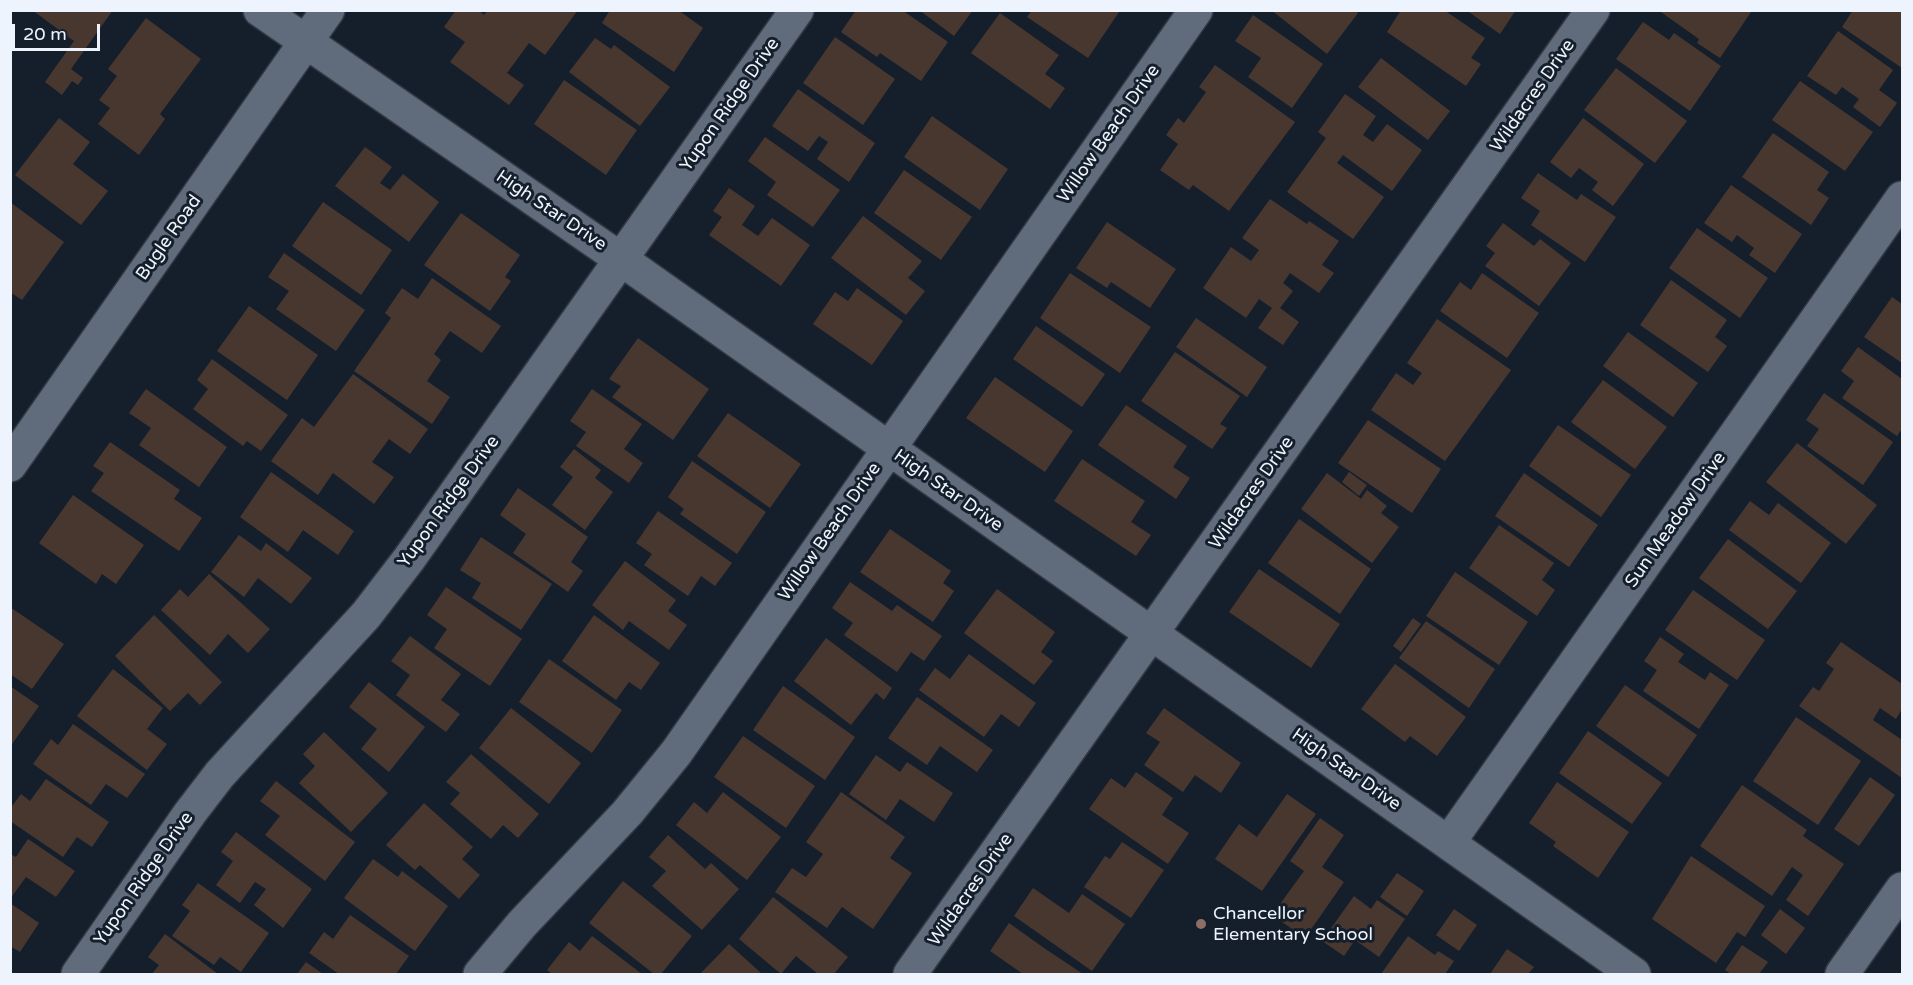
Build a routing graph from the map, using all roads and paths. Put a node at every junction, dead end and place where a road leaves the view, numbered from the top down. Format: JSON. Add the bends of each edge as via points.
{"nodes":[{"id":1,"x":260,"y":10,"type":"edge"},
{"id":2,"x":328,"y":10,"type":"edge"},
{"id":3,"x":797,"y":10,"type":"edge"},
{"id":4,"x":1196,"y":10,"type":"edge"},
{"id":5,"x":1593,"y":10,"type":"edge"},
{"id":6,"x":306,"y":43,"type":"junction"},
{"id":7,"x":1902,"y":198,"type":"edge"},
{"id":8,"x":622,"y":260,"type":"junction"},
{"id":9,"x":888,"y":448,"type":"junction"},
{"id":10,"x":10,"y":465,"type":"edge"},
{"id":11,"x":1152,"y":634,"type":"junction"},
{"id":12,"x":1449,"y":842,"type":"junction"},
{"id":13,"x":1902,"y":889,"type":"edge"},
{"id":14,"x":78,"y":975,"type":"edge"},
{"id":15,"x":480,"y":975,"type":"edge"},
{"id":16,"x":910,"y":975,"type":"edge"},
{"id":17,"x":1635,"y":975,"type":"edge"},
{"id":18,"x":1842,"y":975,"type":"edge"}],
"edges":[{"from":1,"to":6,"type":"street","name":"High Star Drive"},
{"from":2,"to":6,"type":"street","name":"Bugle Road"},
{"from":3,"to":8,"type":"street","name":"Yupon Ridge Drive"},
{"from":4,"to":9,"type":"street","name":"Willow Beach Drive"},
{"from":5,"to":11,"type":"street","name":"Wildacres Drive"},
{"from":6,"to":8,"type":"street","name":"High Star Drive"},
{"from":6,"to":10,"type":"street","name":"Bugle Road"},
{"from":7,"to":12,"type":"street","name":"Sun Meadow Drive"},
{"from":8,"to":9,"type":"street","name":"High Star Drive"},
{"from":8,"to":14,"type":"street","name":"Yupon Ridge Drive","via":[[409,559],[366,615],[220,774]]},
{"from":9,"to":11,"type":"street","name":"High Star Drive"},
{"from":9,"to":15,"type":"street","name":"Willow Beach Drive","via":[[676,753]]},
{"from":11,"to":12,"type":"street","name":"High Star Drive"},
{"from":11,"to":16,"type":"street","name":"Wildacres Drive"},
{"from":12,"to":17,"type":"street","name":"High Star Drive"},
{"from":13,"to":18,"type":"street"}]}
